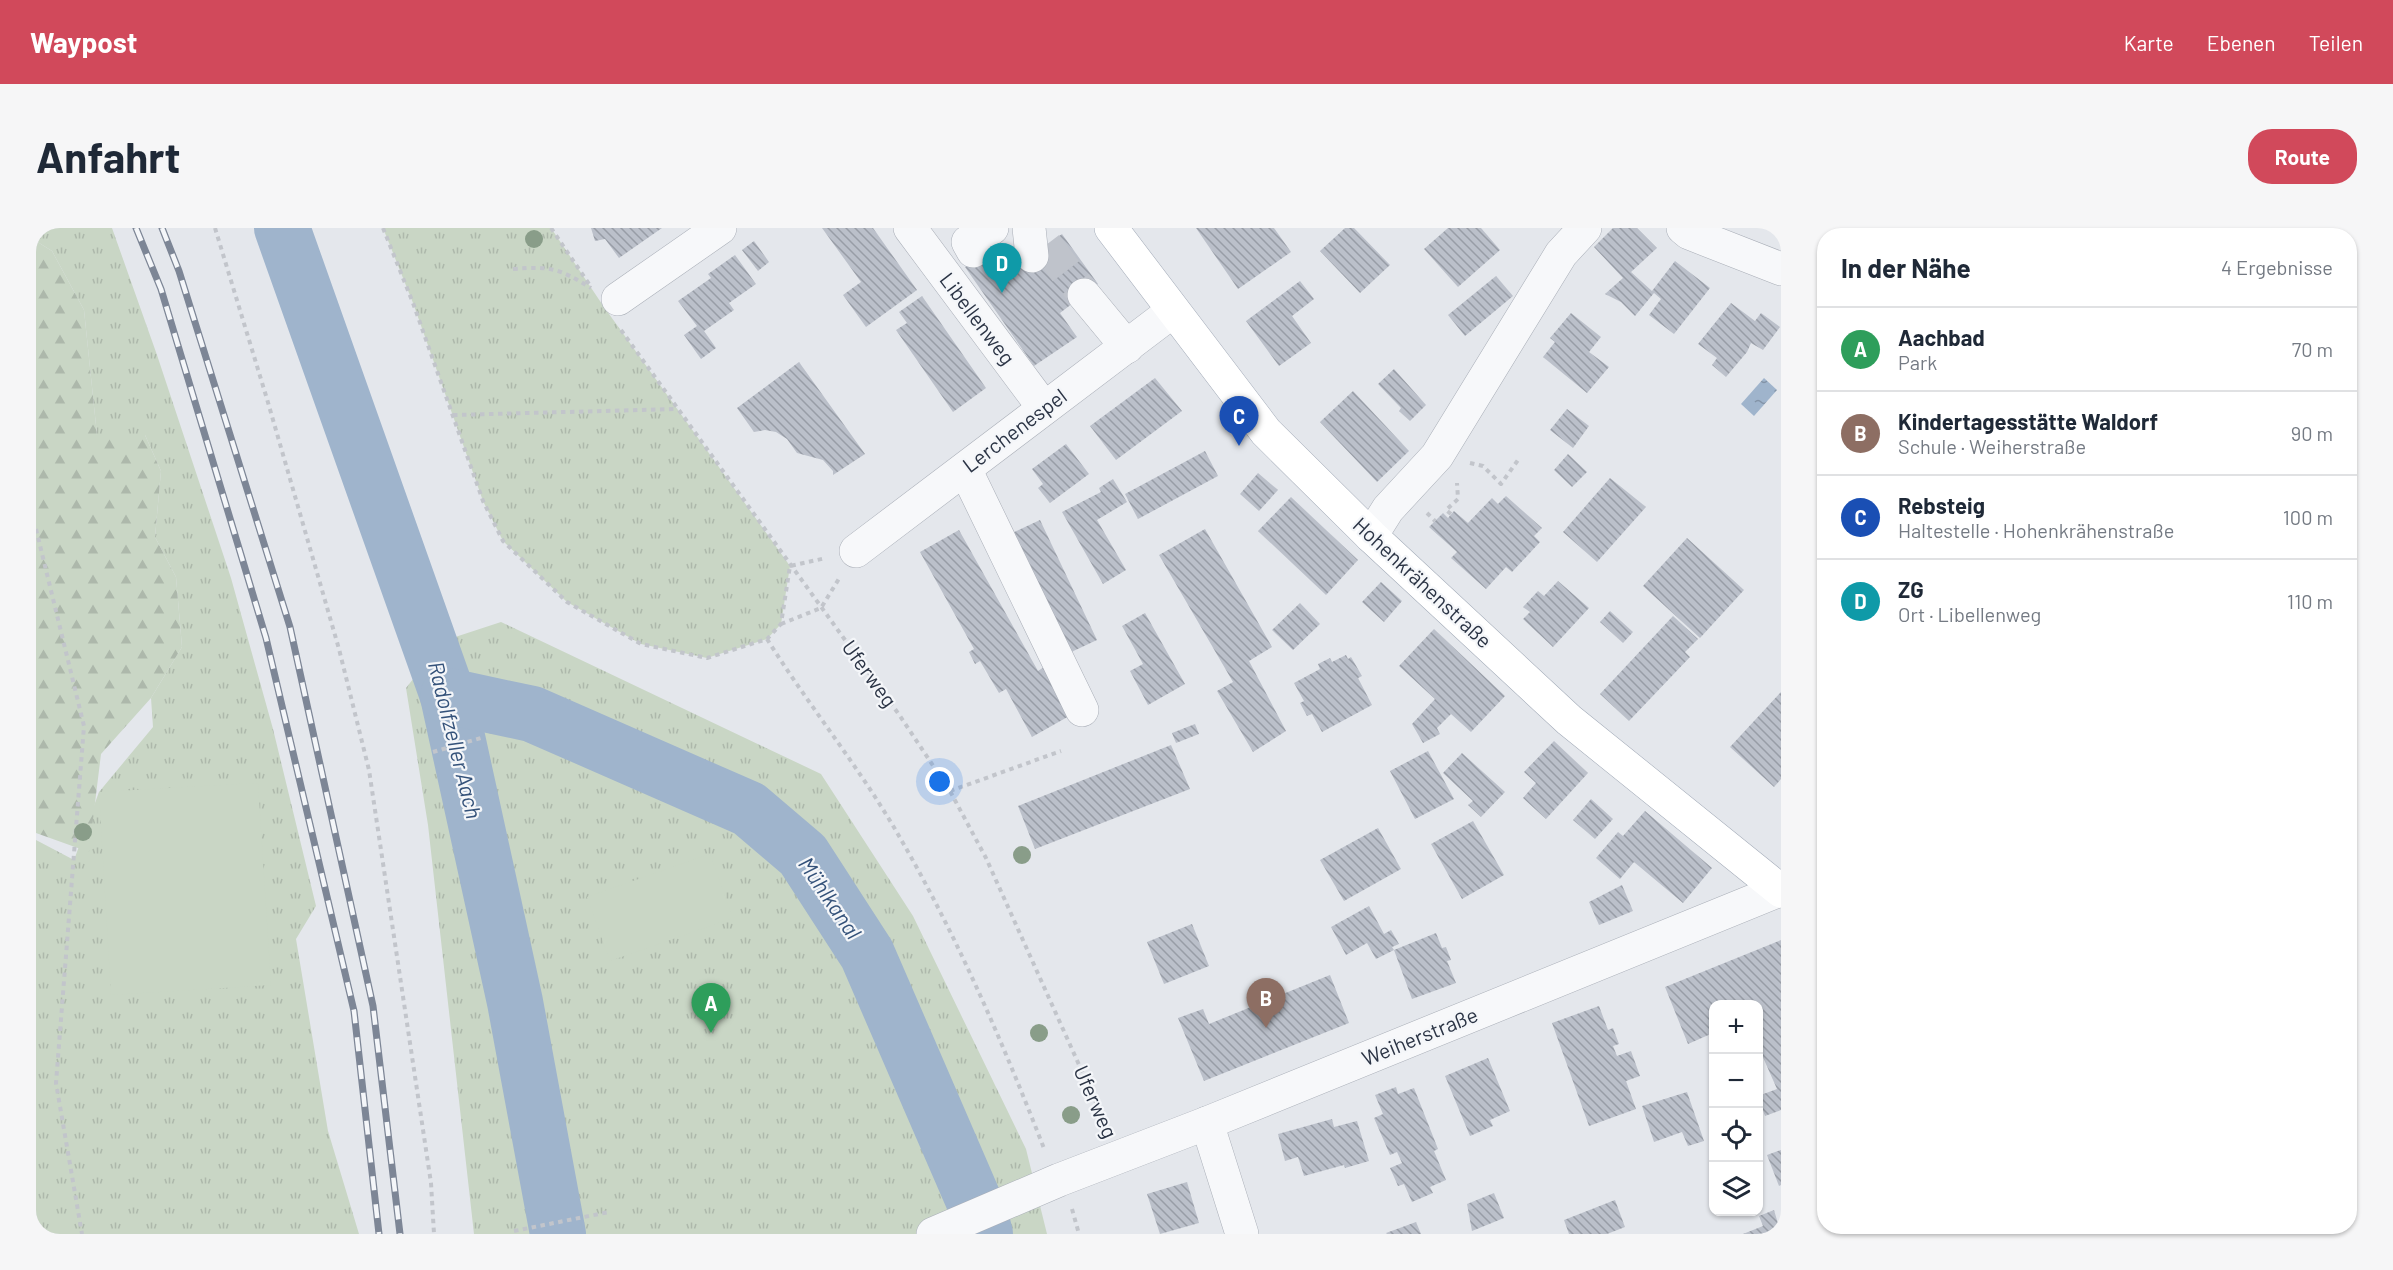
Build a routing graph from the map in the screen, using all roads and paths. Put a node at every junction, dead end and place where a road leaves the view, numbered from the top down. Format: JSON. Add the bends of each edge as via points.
{"nodes":[{"id":1,"x":215,"y":228,"type":"edge"},
{"id":2,"x":383,"y":228,"type":"edge"},
{"id":3,"x":551,"y":228,"type":"edge"},
{"id":4,"x":720,"y":228,"type":"edge"},
{"id":5,"x":910,"y":228,"type":"edge"},
{"id":6,"x":1111,"y":228,"type":"edge"},
{"id":7,"x":1585,"y":228,"type":"edge"},
{"id":8,"x":1683,"y":228,"type":"edge"},
{"id":9,"x":513,"y":269,"type":"dead end"},
{"id":10,"x":1781,"y":269,"type":"edge"},
{"id":11,"x":609,"y":304,"type":"junction"},
{"id":12,"x":1084,"y":305,"type":"tunnel mouth"},
{"id":13,"x":1173,"y":311,"type":"junction"},
{"id":14,"x":1127,"y":347,"type":"junction"},
{"id":15,"x":1044,"y":408,"type":"junction"},
{"id":16,"x":679,"y":409,"type":"junction"},
{"id":17,"x":453,"y":415,"type":"junction"},
{"id":18,"x":1518,"y":460,"type":"dead end"},
{"id":19,"x":1466,"y":463,"type":"dead end"},
{"id":20,"x":965,"y":469,"type":"junction"},
{"id":21,"x":1456,"y":480,"type":"dead end"},
{"id":22,"x":1451,"y":514,"type":"dead end"},
{"id":23,"x":36,"y":529,"type":"edge"},
{"id":24,"x":1371,"y":536,"type":"junction"},
{"id":25,"x":856,"y":551,"type":"joint"},
{"id":26,"x":790,"y":566,"type":"junction"},
{"id":27,"x":821,"y":608,"type":"junction"},
{"id":28,"x":781,"y":624,"type":"junction"},
{"id":29,"x":767,"y":639,"type":"junction"},
{"id":30,"x":1082,"y":710,"type":"dead end"},
{"id":31,"x":481,"y":738,"type":"dead end"},
{"id":32,"x":1060,"y":751,"type":"dead end"},
{"id":33,"x":434,"y":752,"type":"dead end"},
{"id":34,"x":950,"y":791,"type":"junction"},
{"id":35,"x":1781,"y":890,"type":"edge"},
{"id":36,"x":1207,"y":1123,"type":"junction"},
{"id":37,"x":1120,"y":1158,"type":"junction"},
{"id":38,"x":1059,"y":1180,"type":"junction"},
{"id":39,"x":609,"y":1212,"type":"dead end"},
{"id":40,"x":942,"y":1230,"type":"edge"},
{"id":41,"x":514,"y":1231,"type":"dead end"},
{"id":42,"x":82,"y":1234,"type":"edge"},
{"id":43,"x":434,"y":1234,"type":"edge"},
{"id":44,"x":1242,"y":1234,"type":"edge"}],
"edges":[{"from":1,"to":43,"type":"path","via":[[333,627],[369,770],[431,1183]]},
{"from":2,"to":17,"type":"path"},
{"from":3,"to":11,"type":"path","name":"Uferweg"},
{"from":4,"to":11,"type":"street"},
{"from":5,"to":15,"type":"street","name":"Libellenweg"},
{"from":6,"to":13,"type":"main road","name":"Hohenkrähenstraße"},
{"from":7,"to":24,"type":"street","via":[[1561,254],[1437,456],[1388,509]]},
{"from":8,"to":10,"type":"street"},
{"from":9,"to":11,"type":"path","via":[[544,266],[566,273]]},
{"from":11,"to":16,"type":"path","name":"Uferweg"},
{"from":12,"to":14,"type":"street"},
{"from":13,"to":14,"type":"street","name":"Lerchenespel"},
{"from":13,"to":24,"type":"main road","name":"Hohenkrähenstraße","via":[[1266,432]]},
{"from":14,"to":15,"type":"street","name":"Lerchenespel"},
{"from":15,"to":20,"type":"street","name":"Lerchenespel"},
{"from":16,"to":17,"type":"path"},
{"from":16,"to":26,"type":"path","name":"Uferweg"},
{"from":17,"to":29,"type":"path","via":[[483,501],[503,541],[567,602],[640,644],[707,658]]},
{"from":18,"to":19,"type":"path","via":[[1501,484],[1483,466]]},
{"from":20,"to":25,"type":"street","name":"Lerchenespel"},
{"from":20,"to":30,"type":"street"},
{"from":21,"to":22,"type":"path","via":[[1458,499],[1446,510]]},
{"from":23,"to":42,"type":"path","via":[[84,726],[56,1083]]},
{"from":24,"to":35,"type":"main road","name":"Hohenkrähenstraße","via":[[1569,720]]},
{"from":25,"to":27,"type":"path"},
{"from":26,"to":27,"type":"path","name":"Uferweg"},
{"from":26,"to":28,"type":"path"},
{"from":27,"to":28,"type":"path"},
{"from":27,"to":34,"type":"path","name":"Uferweg"},
{"from":28,"to":29,"type":"path"},
{"from":29,"to":38,"type":"path","via":[[899,835],[1004,1045]]},
{"from":31,"to":33,"type":"path"},
{"from":32,"to":34,"type":"path"},
{"from":34,"to":37,"type":"path","name":"Uferweg","via":[[986,858]]},
{"from":35,"to":36,"type":"street","name":"Weiherstraße"},
{"from":36,"to":37,"type":"street","name":"Weiherstraße"},
{"from":36,"to":44,"type":"street"},
{"from":37,"to":38,"type":"street","name":"Weiherstraße"},
{"from":38,"to":40,"type":"street","name":"Weiherstraße"},
{"from":39,"to":41,"type":"path"}]}
